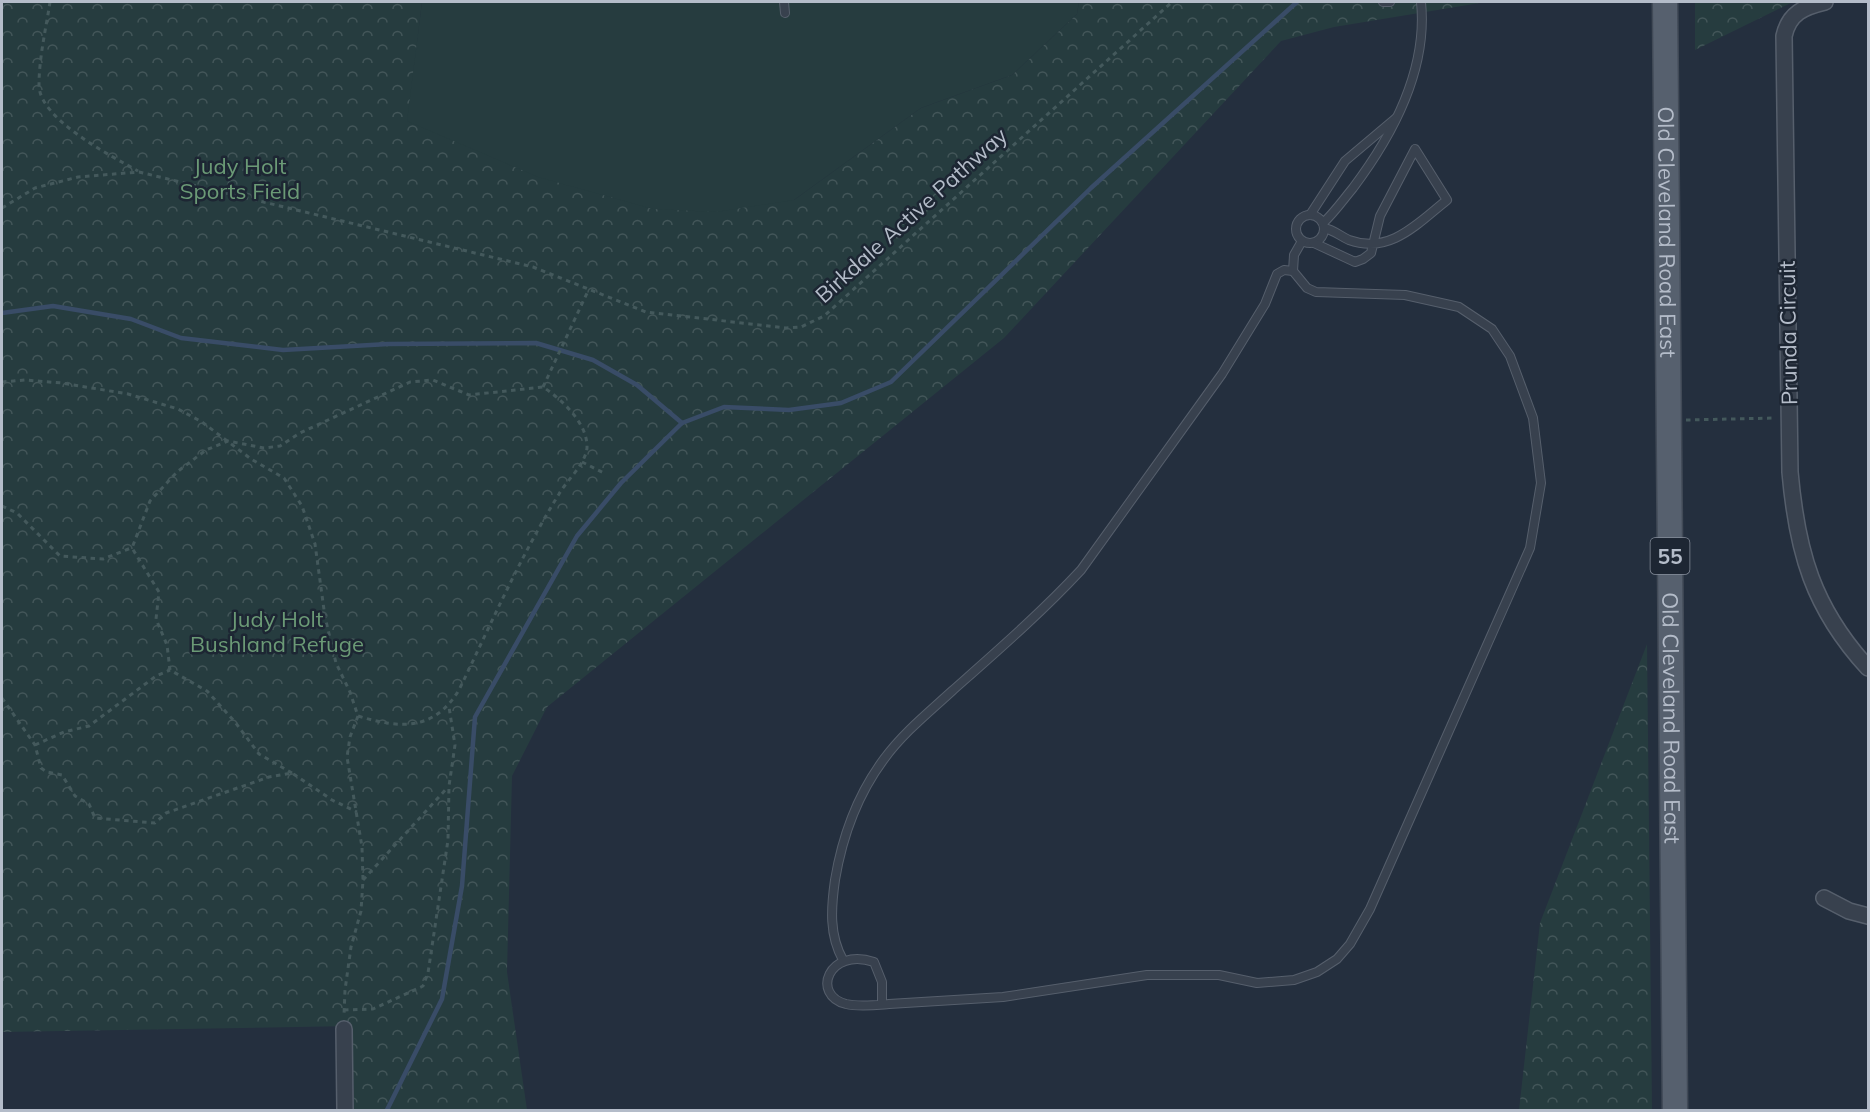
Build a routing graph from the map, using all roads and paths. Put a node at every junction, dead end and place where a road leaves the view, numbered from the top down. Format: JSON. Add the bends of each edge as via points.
{"nodes":[{"id":1,"x":50,"y":2,"type":"edge"},
{"id":2,"x":784,"y":2,"type":"edge"},
{"id":3,"x":1172,"y":2,"type":"edge"},
{"id":4,"x":1383,"y":2,"type":"edge"},
{"id":5,"x":1390,"y":2,"type":"edge"},
{"id":6,"x":1421,"y":2,"type":"edge"},
{"id":7,"x":1665,"y":2,"type":"edge"},
{"id":8,"x":1825,"y":2,"type":"edge"},
{"id":9,"x":785,"y":13,"type":"dead end"},
{"id":10,"x":1397,"y":117,"type":"junction"},
{"id":11,"x":139,"y":172,"type":"junction"},
{"id":12,"x":2,"y":208,"type":"edge"},
{"id":13,"x":1310,"y":215,"type":"junction"},
{"id":14,"x":1324,"y":225,"type":"junction"},
{"id":15,"x":1302,"y":241,"type":"junction"},
{"id":16,"x":1375,"y":242,"type":"junction"},
{"id":17,"x":1314,"y":243,"type":"junction"},
{"id":18,"x":1293,"y":271,"type":"junction"},
{"id":19,"x":588,"y":291,"type":"junction"},
{"id":20,"x":2,"y":382,"type":"edge"},
{"id":21,"x":543,"y":387,"type":"junction"},
{"id":22,"x":1789,"y":417,"type":"junction"},
{"id":23,"x":1669,"y":420,"type":"junction"},
{"id":24,"x":228,"y":441,"type":"junction"},
{"id":25,"x":582,"y":462,"type":"junction"},
{"id":26,"x":606,"y":474,"type":"dead end"},
{"id":27,"x":2,"y":506,"type":"edge"},
{"id":28,"x":132,"y":548,"type":"junction"},
{"id":29,"x":1869,"y":668,"type":"edge"},
{"id":30,"x":170,"y":670,"type":"junction"},
{"id":31,"x":2,"y":698,"type":"edge"},
{"id":32,"x":449,"y":707,"type":"junction"},
{"id":33,"x":358,"y":716,"type":"junction"},
{"id":34,"x":35,"y":746,"type":"junction"},
{"id":35,"x":292,"y":773,"type":"junction"},
{"id":36,"x":449,"y":786,"type":"junction"},
{"id":37,"x":357,"y":812,"type":"junction"},
{"id":38,"x":363,"y":880,"type":"junction"},
{"id":39,"x":1824,"y":898,"type":"dead end"},
{"id":40,"x":1869,"y":916,"type":"edge"},
{"id":41,"x":843,"y":960,"type":"junction"},
{"id":42,"x":882,"y":1004,"type":"junction"},
{"id":43,"x":344,"y":1010,"type":"junction"},
{"id":44,"x":344,"y":1029,"type":"joint"},
{"id":45,"x":345,"y":1110,"type":"edge"},
{"id":46,"x":1675,"y":1110,"type":"edge"}],
"edges":[{"from":1,"to":11,"type":"path","via":[[39,87],[46,102],[66,125]]},
{"from":2,"to":9,"type":"lane"},
{"from":3,"to":19,"type":"path","name":"Birkdale Active Pathway","via":[[814,323],[786,328],[657,314]]},
{"from":4,"to":5,"type":"lane"},
{"from":6,"to":10,"type":"lane","via":[[1419,53]]},
{"from":7,"to":23,"type":"main road","name":"Old Cleveland Road East","number":"55"},
{"from":8,"to":22,"type":"street","name":"Prunda Circuit","via":[[1803,8],[1787,22],[1784,36]]},
{"from":10,"to":13,"type":"lane","via":[[1345,161]]},
{"from":10,"to":14,"type":"lane","via":[[1380,153]]},
{"from":11,"to":12,"type":"path","name":"Birkdale Active Pathway","via":[[78,177],[35,188]]},
{"from":11,"to":19,"type":"path","name":"Birkdale Active Pathway","via":[[533,267]]},
{"from":13,"to":14,"type":"lane"},
{"from":13,"to":15,"type":"lane","via":[[1299,219],[1296,227]]},
{"from":14,"to":16,"type":"lane","via":[[1349,240]]},
{"from":14,"to":17,"type":"lane","via":[[1320,239]]},
{"from":15,"to":17,"type":"lane"},
{"from":15,"to":18,"type":"lane","via":[[1294,255]]},
{"from":16,"to":16,"type":"lane","via":[[1401,238],[1447,200],[1415,149],[1380,216]]},
{"from":16,"to":17,"type":"lane","via":[[1371,253],[1355,262]]},
{"from":18,"to":41,"type":"lane","via":[[1277,274],[1265,304],[1222,374],[1081,570],[908,730],[870,779],[849,827],[832,897],[832,927]]},
{"from":18,"to":42,"type":"lane","via":[[1307,288],[1317,292],[1405,294],[1459,307],[1492,329],[1510,356],[1529,408],[1541,483],[1530,548],[1370,909],[1337,959],[1294,980],[1257,983],[1199,974],[1147,975],[1003,997]]},
{"from":19,"to":21,"type":"path"},
{"from":20,"to":24,"type":"path","via":[[62,383],[128,394],[178,409]]},
{"from":21,"to":24,"type":"path","via":[[469,395],[433,381],[410,382],[280,446],[264,448]]},
{"from":21,"to":25,"type":"path","via":[[584,431],[587,448]]},
{"from":22,"to":23,"type":"path"},
{"from":22,"to":29,"type":"street","name":"Prunda Circuit","via":[[1796,527],[1815,594],[1852,650]]},
{"from":23,"to":46,"type":"main road","name":"Old Cleveland Road East","number":"55"},
{"from":24,"to":28,"type":"path","via":[[206,450],[177,472],[150,501]]},
{"from":24,"to":33,"type":"path","via":[[284,478],[302,506],[315,544],[336,663]]},
{"from":25,"to":26,"type":"path"},
{"from":25,"to":32,"type":"path","via":[[536,532]]},
{"from":27,"to":28,"type":"path","via":[[17,513],[60,556],[103,559]]},
{"from":28,"to":30,"type":"path","via":[[159,592],[156,619],[167,645]]},
{"from":30,"to":34,"type":"path","via":[[156,676],[89,726],[64,732]]},
{"from":30,"to":35,"type":"path","via":[[207,691],[259,754]]},
{"from":31,"to":34,"type":"path"},
{"from":32,"to":33,"type":"path","via":[[418,724],[395,724]]},
{"from":32,"to":36,"type":"path","via":[[455,745]]},
{"from":33,"to":37,"type":"path","via":[[347,757]]},
{"from":34,"to":35,"type":"path","via":[[41,768],[62,775],[75,796],[89,804],[95,818],[133,823],[155,824],[166,813],[269,777]]},
{"from":35,"to":37,"type":"path"},
{"from":36,"to":38,"type":"path"},
{"from":36,"to":43,"type":"path","via":[[448,840],[423,986],[373,1009]]},
{"from":37,"to":38,"type":"path"},
{"from":38,"to":43,"type":"path"},
{"from":39,"to":40,"type":"street"},
{"from":41,"to":42,"type":"lane","via":[[860,958],[874,962],[882,982]]},
{"from":41,"to":42,"type":"lane","via":[[828,977],[828,990],[834,998],[846,1004]]},
{"from":43,"to":44,"type":"path"},
{"from":44,"to":45,"type":"street"}]}
